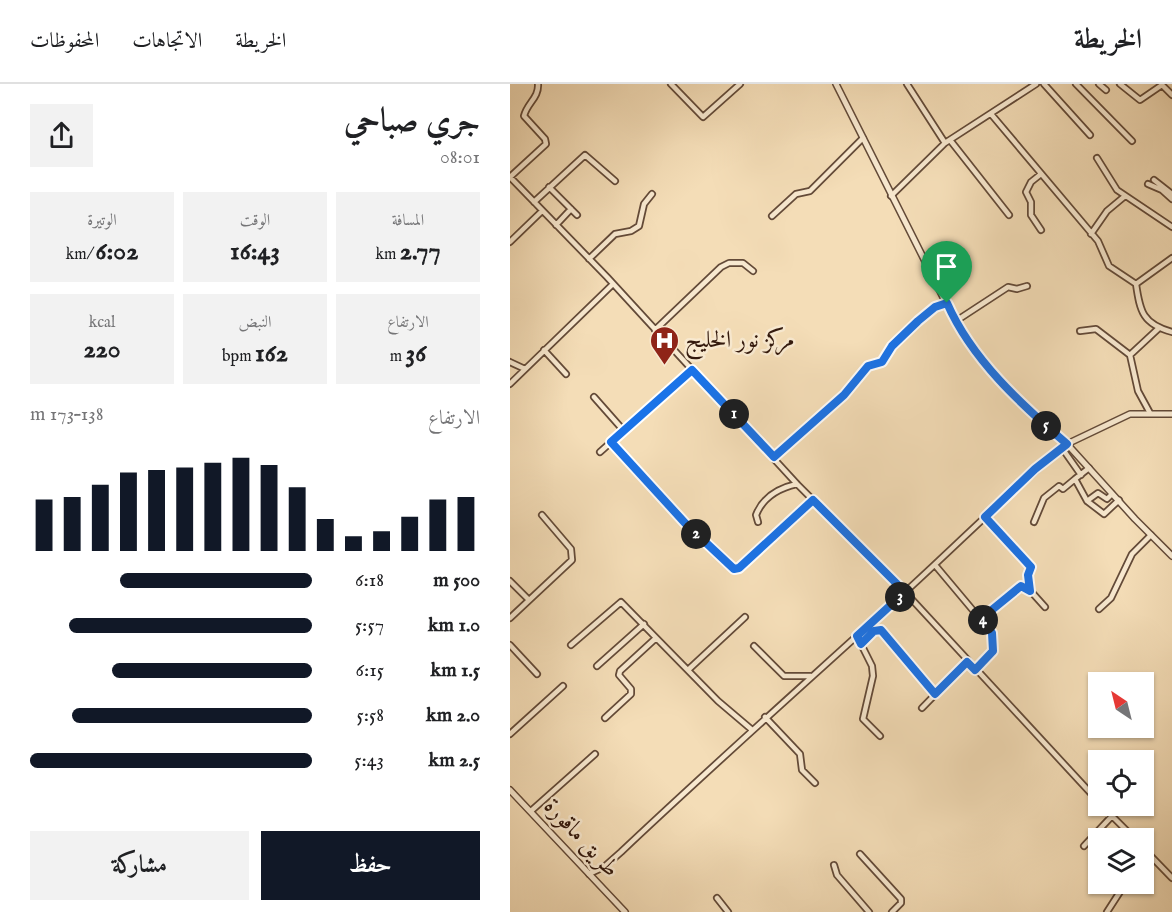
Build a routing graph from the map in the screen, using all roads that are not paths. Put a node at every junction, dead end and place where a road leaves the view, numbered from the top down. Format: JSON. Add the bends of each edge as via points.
{"nodes":[{"id":1,"x":538,"y":84,"type":"edge"},
{"id":2,"x":671,"y":84,"type":"edge"},
{"id":3,"x":740,"y":84,"type":"edge"},
{"id":4,"x":836,"y":84,"type":"edge"},
{"id":5,"x":907,"y":84,"type":"edge"},
{"id":6,"x":1036,"y":84,"type":"edge"},
{"id":7,"x":1044,"y":84,"type":"edge"},
{"id":8,"x":1076,"y":84,"type":"edge"},
{"id":9,"x":1099,"y":84,"type":"edge"},
{"id":10,"x":1120,"y":84,"type":"edge"},
{"id":11,"x":1106,"y":90,"type":"dead end"},
{"id":12,"x":1172,"y":95,"type":"edge"},
{"id":13,"x":991,"y":114,"type":"junction"},
{"id":14,"x":1090,"y":135,"type":"dead end"},
{"id":15,"x":863,"y":138,"type":"junction"},
{"id":16,"x":1132,"y":141,"type":"dead end"},
{"id":17,"x":948,"y":142,"type":"junction"},
{"id":18,"x":1097,"y":158,"type":"dead end"},
{"id":19,"x":1041,"y":174,"type":"junction"},
{"id":20,"x":510,"y":177,"type":"edge"},
{"id":21,"x":1154,"y":180,"type":"dead end"},
{"id":22,"x":615,"y":181,"type":"dead end"},
{"id":23,"x":1148,"y":184,"type":"dead end"},
{"id":24,"x":549,"y":188,"type":"junction"},
{"id":25,"x":652,"y":194,"type":"dead end"},
{"id":26,"x":1172,"y":194,"type":"edge"},
{"id":27,"x":891,"y":196,"type":"junction"},
{"id":28,"x":1125,"y":196,"type":"junction"},
{"id":29,"x":1172,"y":200,"type":"edge"},
{"id":30,"x":534,"y":202,"type":"junction"},
{"id":31,"x":571,"y":209,"type":"junction"},
{"id":32,"x":542,"y":211,"type":"junction"},
{"id":33,"x":577,"y":215,"type":"dead end"},
{"id":34,"x":1009,"y":215,"type":"dead end"},
{"id":35,"x":772,"y":216,"type":"dead end"},
{"id":36,"x":556,"y":225,"type":"junction"},
{"id":37,"x":1172,"y":228,"type":"edge"},
{"id":38,"x":1041,"y":230,"type":"dead end"},
{"id":39,"x":1091,"y":234,"type":"junction"},
{"id":40,"x":510,"y":242,"type":"edge"},
{"id":41,"x":1172,"y":258,"type":"edge"},
{"id":42,"x":589,"y":259,"type":"junction"},
{"id":43,"x":753,"y":271,"type":"dead end"},
{"id":44,"x":613,"y":284,"type":"junction"},
{"id":45,"x":1136,"y":284,"type":"junction"},
{"id":46,"x":1027,"y":286,"type":"dead end"},
{"id":47,"x":947,"y":303,"type":"junction"},
{"id":48,"x":956,"y":321,"type":"junction"},
{"id":49,"x":1159,"y":328,"type":"junction"},
{"id":50,"x":655,"y":330,"type":"junction"},
{"id":51,"x":1080,"y":331,"type":"dead end"},
{"id":52,"x":1172,"y":332,"type":"edge"},
{"id":53,"x":544,"y":350,"type":"junction"},
{"id":54,"x":1130,"y":355,"type":"junction"},
{"id":55,"x":510,"y":362,"type":"edge"},
{"id":56,"x":525,"y":369,"type":"junction"},
{"id":57,"x":692,"y":370,"type":"junction"},
{"id":58,"x":566,"y":374,"type":"dead end"},
{"id":59,"x":510,"y":384,"type":"edge"},
{"id":60,"x":594,"y":397,"type":"dead end"},
{"id":61,"x":1150,"y":413,"type":"junction"},
{"id":62,"x":1172,"y":414,"type":"edge"},
{"id":63,"x":624,"y":431,"type":"junction"},
{"id":64,"x":611,"y":442,"type":"junction"},
{"id":65,"x":1067,"y":444,"type":"junction"},
{"id":66,"x":1062,"y":448,"type":"junction"},
{"id":67,"x":600,"y":452,"type":"dead end"},
{"id":68,"x":774,"y":457,"type":"junction"},
{"id":69,"x":1089,"y":468,"type":"junction"},
{"id":70,"x":1081,"y":475,"type":"junction"},
{"id":71,"x":1075,"y":479,"type":"junction"},
{"id":72,"x":797,"y":484,"type":"junction"},
{"id":73,"x":1112,"y":494,"type":"junction"},
{"id":74,"x":813,"y":500,"type":"junction"},
{"id":75,"x":1119,"y":500,"type":"junction"},
{"id":76,"x":1087,"y":501,"type":"junction"},
{"id":77,"x":542,"y":515,"type":"dead end"},
{"id":78,"x":985,"y":517,"type":"junction"},
{"id":79,"x":758,"y":522,"type":"dead end"},
{"id":80,"x":1034,"y":522,"type":"dead end"},
{"id":81,"x":1151,"y":535,"type":"junction"},
{"id":82,"x":1172,"y":556,"type":"edge"},
{"id":83,"x":935,"y":565,"type":"junction"},
{"id":84,"x":510,"y":580,"type":"edge"},
{"id":85,"x":1030,"y":591,"type":"junction"},
{"id":86,"x":905,"y":592,"type":"junction"},
{"id":87,"x":529,"y":600,"type":"junction"},
{"id":88,"x":1045,"y":607,"type":"dead end"},
{"id":89,"x":1099,"y":609,"type":"dead end"},
{"id":90,"x":745,"y":616,"type":"dead end"},
{"id":91,"x":510,"y":618,"type":"edge"},
{"id":92,"x":982,"y":618,"type":"junction"},
{"id":93,"x":644,"y":624,"type":"junction"},
{"id":94,"x":857,"y":636,"type":"junction"},
{"id":95,"x":656,"y":638,"type":"junction"},
{"id":96,"x":861,"y":644,"type":"junction"},
{"id":97,"x":510,"y":645,"type":"edge"},
{"id":98,"x":571,"y":645,"type":"dead end"},
{"id":99,"x":754,"y":646,"type":"dead end"},
{"id":100,"x":967,"y":662,"type":"junction"},
{"id":101,"x":597,"y":666,"type":"dead end"},
{"id":102,"x":688,"y":670,"type":"junction"},
{"id":103,"x":975,"y":670,"type":"junction"},
{"id":104,"x":537,"y":674,"type":"dead end"},
{"id":105,"x":811,"y":676,"type":"junction"},
{"id":106,"x":563,"y":686,"type":"dead end"},
{"id":107,"x":935,"y":694,"type":"junction"},
{"id":108,"x":922,"y":708,"type":"dead end"},
{"id":109,"x":765,"y":717,"type":"junction"},
{"id":110,"x":605,"y":718,"type":"dead end"},
{"id":111,"x":751,"y":729,"type":"junction"},
{"id":112,"x":510,"y":734,"type":"edge"},
{"id":113,"x":880,"y":736,"type":"dead end"},
{"id":114,"x":595,"y":754,"type":"dead end"},
{"id":115,"x":815,"y":783,"type":"dead end"},
{"id":116,"x":510,"y":790,"type":"edge"},
{"id":117,"x":1088,"y":790,"type":"edge"},
{"id":118,"x":531,"y":811,"type":"junction"},
{"id":119,"x":1112,"y":816,"type":"joint"},
{"id":120,"x":1124,"y":828,"type":"edge"},
{"id":121,"x":1084,"y":846,"type":"dead end"},
{"id":122,"x":860,"y":854,"type":"dead end"},
{"id":123,"x":1154,"y":859,"type":"edge"},
{"id":124,"x":834,"y":865,"type":"dead end"},
{"id":125,"x":589,"y":874,"type":"junction"},
{"id":126,"x":1172,"y":878,"type":"edge"},
{"id":127,"x":1119,"y":894,"type":"edge"},
{"id":128,"x":717,"y":898,"type":"dead end"},
{"id":129,"x":624,"y":912,"type":"edge"},
{"id":130,"x":728,"y":912,"type":"edge"},
{"id":131,"x":869,"y":912,"type":"edge"},
{"id":132,"x":892,"y":912,"type":"edge"},
{"id":133,"x":1107,"y":912,"type":"edge"}],
"edges":[{"from":1,"to":20,"type":"street","via":[[537,96],[524,116],[546,144]]},
{"from":2,"to":3,"type":"street","via":[[703,117]]},
{"from":4,"to":15,"type":"street"},
{"from":5,"to":17,"type":"street"},
{"from":6,"to":13,"type":"street"},
{"from":7,"to":14,"type":"street"},
{"from":8,"to":16,"type":"street"},
{"from":9,"to":11,"type":"street"},
{"from":10,"to":12,"type":"street","via":[[1140,100],[1159,86]]},
{"from":13,"to":17,"type":"street"},
{"from":13,"to":19,"type":"street"},
{"from":15,"to":27,"type":"street"},
{"from":15,"to":35,"type":"street","via":[[810,191],[796,194]]},
{"from":17,"to":27,"type":"street"},
{"from":17,"to":34,"type":"street"},
{"from":18,"to":28,"type":"street","via":[[1112,186]]},
{"from":19,"to":38,"type":"street","via":[[1026,189],[1030,215]]},
{"from":19,"to":39,"type":"street"},
{"from":20,"to":30,"type":"street"},
{"from":21,"to":26,"type":"street"},
{"from":22,"to":24,"type":"street","via":[[585,155]]},
{"from":23,"to":29,"type":"street"},
{"from":24,"to":30,"type":"street"},
{"from":24,"to":31,"type":"street"},
{"from":25,"to":42,"type":"street","via":[[644,204],[639,226],[615,234]]},
{"from":27,"to":47,"type":"street"},
{"from":28,"to":37,"type":"street"},
{"from":28,"to":39,"type":"street","via":[[1107,211]]},
{"from":30,"to":32,"type":"street"},
{"from":31,"to":33,"type":"street"},
{"from":31,"to":36,"type":"street"},
{"from":32,"to":36,"type":"street"},
{"from":32,"to":40,"type":"street"},
{"from":36,"to":42,"type":"street"},
{"from":39,"to":45,"type":"street","via":[[1109,266]]},
{"from":41,"to":45,"type":"street"},
{"from":42,"to":44,"type":"street"},
{"from":43,"to":50,"type":"street","via":[[743,263],[724,264]]},
{"from":44,"to":50,"type":"street"},
{"from":44,"to":53,"type":"street"},
{"from":45,"to":49,"type":"street","via":[[1145,318]]},
{"from":46,"to":48,"type":"street","via":[[1017,290],[1008,287]]},
{"from":47,"to":48,"type":"street"},
{"from":47,"to":68,"type":"street","via":[[918,321],[892,346],[882,362],[868,366],[844,395]]},
{"from":48,"to":65,"type":"street","via":[[988,367]]},
{"from":49,"to":52,"type":"street"},
{"from":49,"to":54,"type":"street"},
{"from":50,"to":57,"type":"street"},
{"from":51,"to":54,"type":"street","via":[[1096,329]]},
{"from":53,"to":56,"type":"street"},
{"from":53,"to":58,"type":"street"},
{"from":54,"to":61,"type":"street","via":[[1138,391]]},
{"from":55,"to":56,"type":"street"},
{"from":56,"to":59,"type":"street"},
{"from":57,"to":63,"type":"street"},
{"from":57,"to":68,"type":"street"},
{"from":60,"to":63,"type":"street"},
{"from":61,"to":62,"type":"street"},
{"from":61,"to":65,"type":"street","via":[[1130,414]]},
{"from":63,"to":64,"type":"street"},
{"from":64,"to":67,"type":"street"},
{"from":64,"to":74,"type":"street","via":[[685,523],[734,569]]},
{"from":65,"to":66,"type":"street"},
{"from":65,"to":69,"type":"street"},
{"from":66,"to":70,"type":"street"},
{"from":66,"to":78,"type":"street"},
{"from":68,"to":72,"type":"street"},
{"from":69,"to":70,"type":"street"},
{"from":69,"to":73,"type":"street"},
{"from":70,"to":71,"type":"street"},
{"from":71,"to":76,"type":"street"},
{"from":71,"to":80,"type":"street","via":[[1044,498]]},
{"from":72,"to":74,"type":"street"},
{"from":72,"to":79,"type":"street","via":[[779,489],[767,499],[758,509]]},
{"from":73,"to":75,"type":"street"},
{"from":73,"to":76,"type":"street","via":[[1107,499],[1098,493]]},
{"from":74,"to":86,"type":"street"},
{"from":75,"to":76,"type":"street","via":[[1104,514]]},
{"from":75,"to":81,"type":"street"},
{"from":77,"to":87,"type":"street","via":[[573,556]]},
{"from":78,"to":83,"type":"street"},
{"from":78,"to":85,"type":"street","via":[[1031,567]]},
{"from":81,"to":82,"type":"street"},
{"from":81,"to":89,"type":"street","via":[[1132,554],[1111,598]]},
{"from":83,"to":86,"type":"street"},
{"from":83,"to":92,"type":"street"},
{"from":84,"to":87,"type":"street"},
{"from":85,"to":88,"type":"street"},
{"from":85,"to":92,"type":"street","via":[[1021,586]]},
{"from":86,"to":94,"type":"street"},
{"from":86,"to":100,"type":"street"},
{"from":87,"to":91,"type":"street"},
{"from":90,"to":102,"type":"street"},
{"from":92,"to":103,"type":"street","via":[[992,633],[994,646]]},
{"from":93,"to":95,"type":"street"},
{"from":93,"to":98,"type":"street","via":[[624,603],[618,603]]},
{"from":93,"to":101,"type":"street"},
{"from":94,"to":96,"type":"street"},
{"from":94,"to":105,"type":"street"},
{"from":95,"to":102,"type":"street"},
{"from":95,"to":110,"type":"street","via":[[620,671],[632,692]]},
{"from":96,"to":107,"type":"street","via":[[874,631],[881,630]]},
{"from":96,"to":113,"type":"street","via":[[873,676],[863,719]]},
{"from":97,"to":104,"type":"street"},
{"from":99,"to":105,"type":"street","via":[[784,676]]},
{"from":100,"to":103,"type":"street"},
{"from":100,"to":107,"type":"street"},
{"from":102,"to":111,"type":"street"},
{"from":103,"to":117,"type":"street"},
{"from":105,"to":109,"type":"street"},
{"from":106,"to":112,"type":"street"},
{"from":107,"to":108,"type":"street"},
{"from":109,"to":111,"type":"street"},
{"from":109,"to":115,"type":"street","via":[[800,754],[802,770]]},
{"from":111,"to":125,"type":"street","via":[[621,852]]},
{"from":114,"to":118,"type":"street"},
{"from":116,"to":118,"type":"street","name":"طريق ماقورة"},
{"from":118,"to":125,"type":"street","name":"طريق ماقورة"},
{"from":119,"to":120,"type":"street"},
{"from":119,"to":121,"type":"street"},
{"from":122,"to":132,"type":"street","via":[[901,899]]},
{"from":123,"to":126,"type":"street"},
{"from":124,"to":131,"type":"street","via":[[837,875]]},
{"from":125,"to":129,"type":"street","name":"طريق ماقورة"},
{"from":127,"to":133,"type":"street"},
{"from":128,"to":130,"type":"street"}]}
